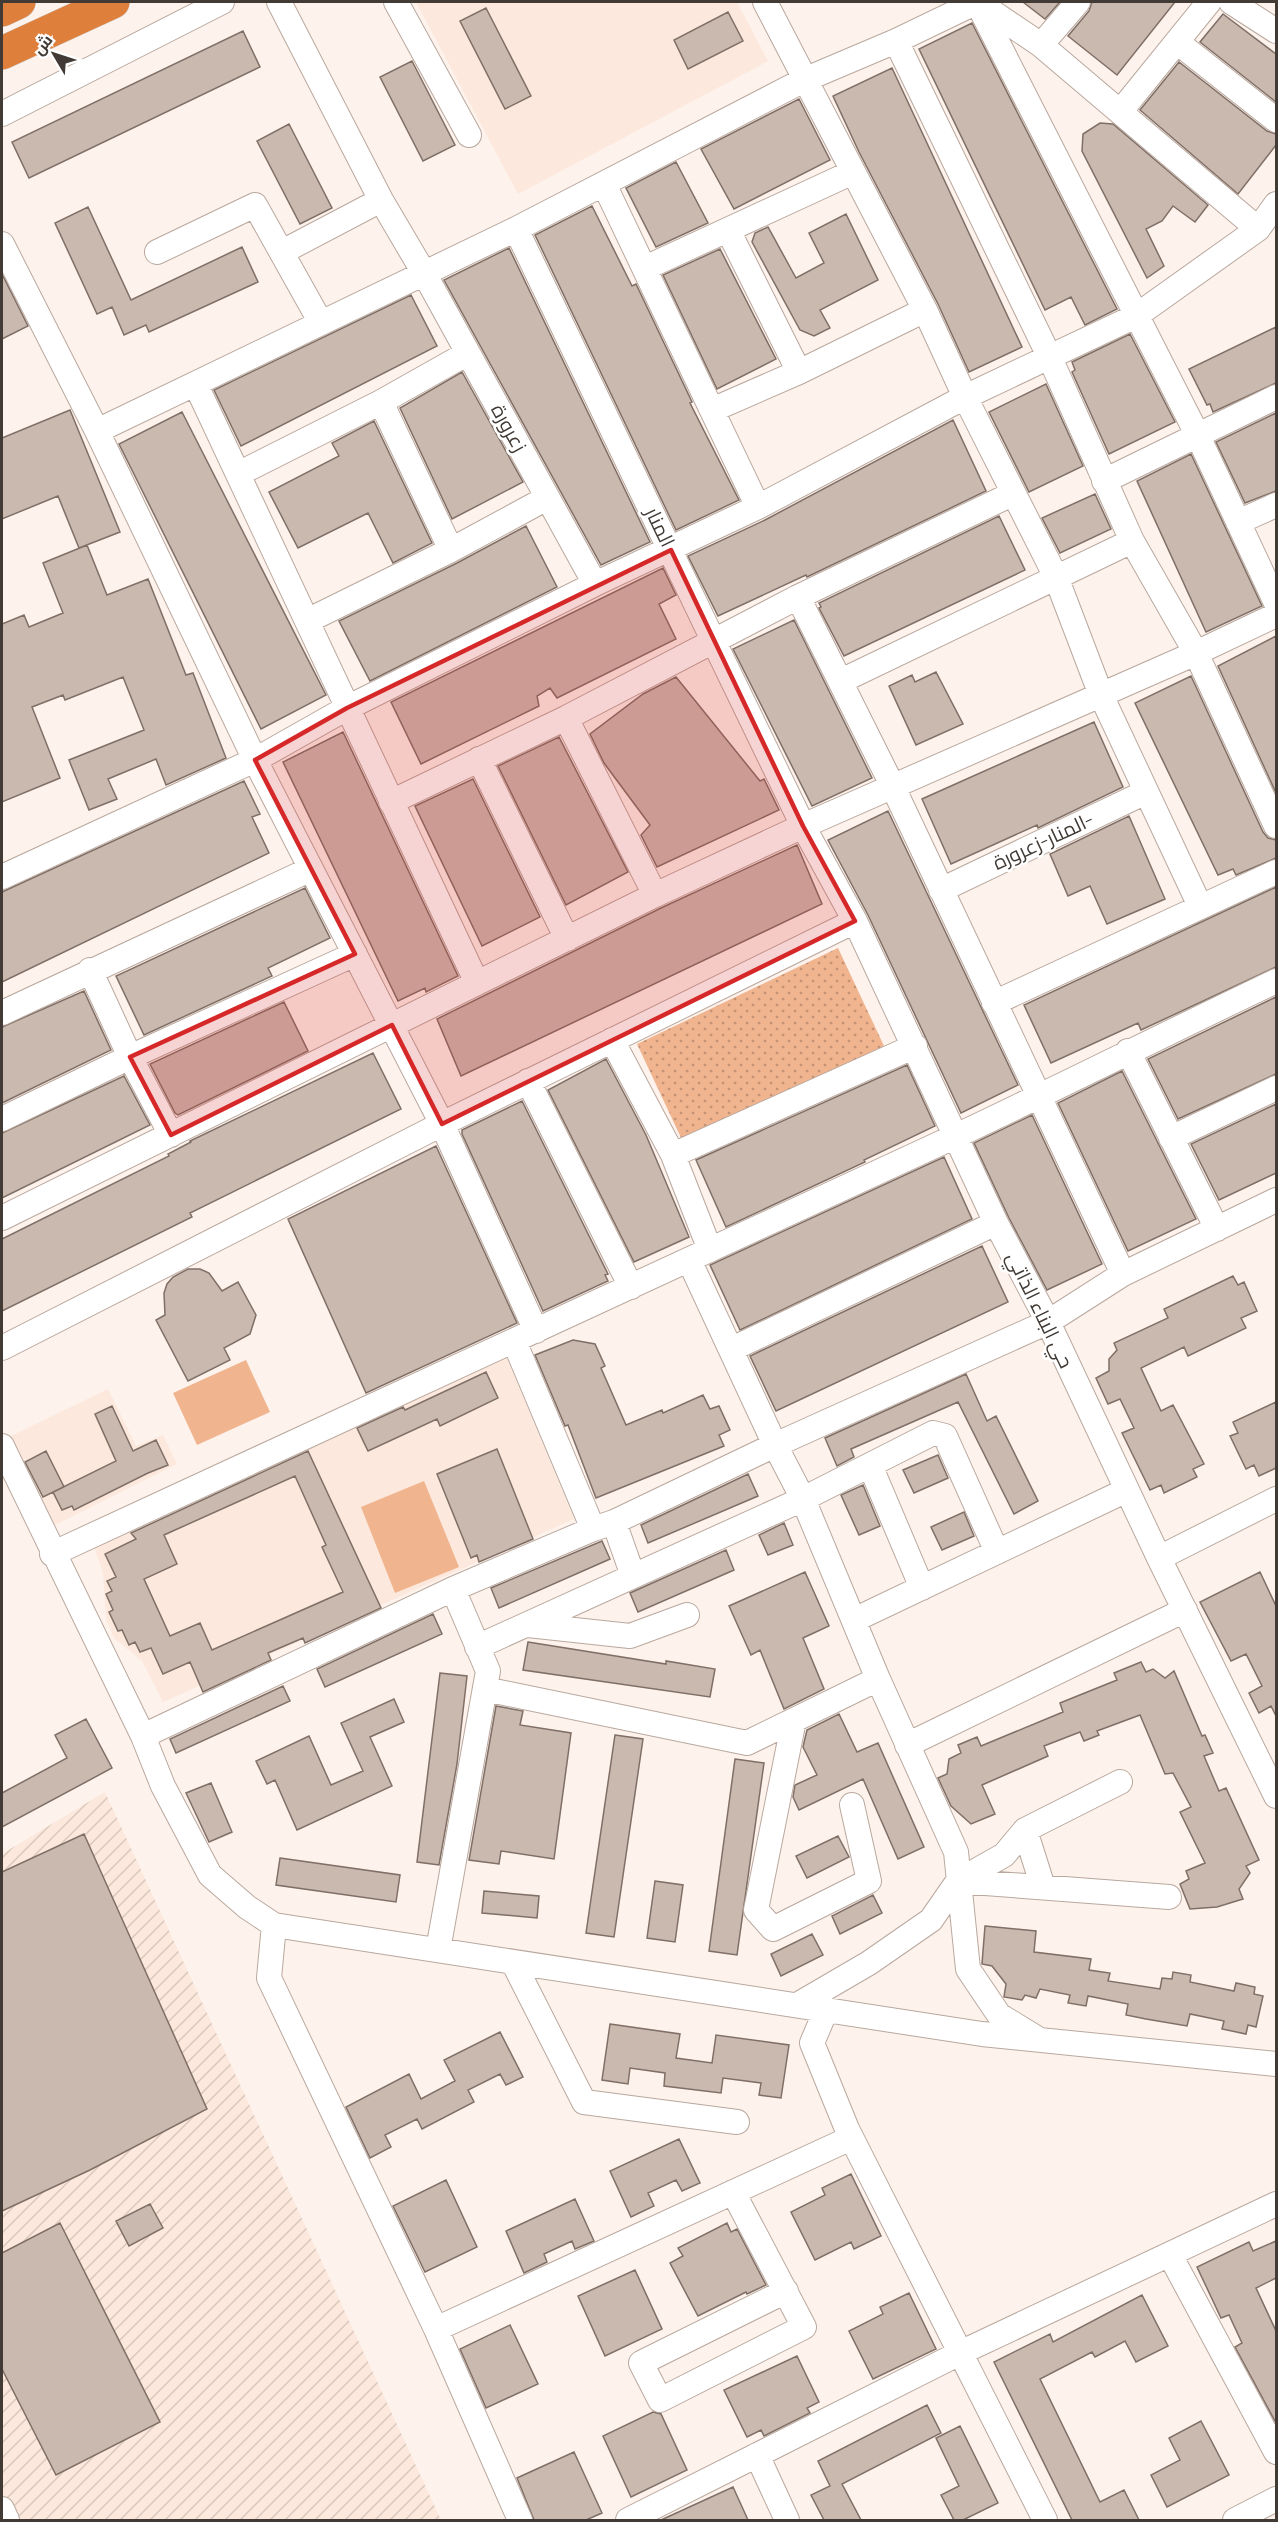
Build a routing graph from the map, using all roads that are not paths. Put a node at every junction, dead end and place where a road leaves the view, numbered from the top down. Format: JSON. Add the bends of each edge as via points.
{"nodes":[{"id":1,"x":19,"y":2,"type":"edge"},
{"id":2,"x":114,"y":2,"type":"edge"},
{"id":3,"x":222,"y":2,"type":"edge"},
{"id":4,"x":279,"y":2,"type":"edge"},
{"id":5,"x":396,"y":2,"type":"edge"},
{"id":6,"x":765,"y":2,"type":"edge"},
{"id":7,"x":977,"y":2,"type":"edge"},
{"id":8,"x":1078,"y":2,"type":"edge"},
{"id":9,"x":1209,"y":2,"type":"edge"},
{"id":10,"x":1231,"y":2,"type":"edge"},
{"id":11,"x":2,"y":10,"type":"edge"},
{"id":12,"x":1276,"y":31,"type":"edge"},
{"id":13,"x":896,"y":41,"type":"junction"},
{"id":14,"x":1177,"y":42,"type":"junction"},
{"id":15,"x":1041,"y":45,"type":"junction"},
{"id":16,"x":2,"y":53,"type":"edge"},
{"id":17,"x":804,"y":80,"type":"junction"},
{"id":18,"x":1120,"y":112,"type":"junction"},
{"id":19,"x":2,"y":114,"type":"edge"},
{"id":20,"x":1276,"y":120,"type":"edge"},
{"id":21,"x":469,"y":135,"type":"dead end"},
{"id":22,"x":853,"y":171,"type":"junction"},
{"id":23,"x":604,"y":184,"type":"junction"},
{"id":24,"x":381,"y":200,"type":"junction"},
{"id":25,"x":1276,"y":204,"type":"edge"},
{"id":26,"x":516,"y":229,"type":"junction"},
{"id":27,"x":1258,"y":229,"type":"junction"},
{"id":28,"x":728,"y":230,"type":"junction"},
{"id":29,"x":157,"y":252,"type":"dead end"},
{"id":30,"x":282,"y":252,"type":"junction"},
{"id":31,"x":5,"y":259,"type":"edge"},
{"id":32,"x":645,"y":268,"type":"junction"},
{"id":33,"x":424,"y":273,"type":"junction"},
{"id":34,"x":925,"y":310,"type":"junction"},
{"id":35,"x":1136,"y":316,"type":"junction"},
{"id":36,"x":321,"y":323,"type":"junction"},
{"id":37,"x":468,"y":353,"type":"junction"},
{"id":38,"x":1050,"y":358,"type":"junction"},
{"id":39,"x":799,"y":372,"type":"junction"},
{"id":40,"x":196,"y":384,"type":"junction"},
{"id":41,"x":965,"y":397,"type":"junction"},
{"id":42,"x":1276,"y":397,"type":"edge"},
{"id":43,"x":381,"y":402,"type":"junction"},
{"id":44,"x":712,"y":410,"type":"junction"},
{"id":45,"x":97,"y":432,"type":"junction"},
{"id":46,"x":1198,"y":436,"type":"junction"},
{"id":47,"x":238,"y":474,"type":"junction"},
{"id":48,"x":1104,"y":481,"type":"junction"},
{"id":49,"x":1012,"y":494,"type":"junction"},
{"id":50,"x":547,"y":498,"type":"junction"},
{"id":51,"x":1276,"y":505,"type":"edge"},
{"id":52,"x":758,"y":507,"type":"junction"},
{"id":53,"x":1238,"y":522,"type":"junction"},
{"id":54,"x":1132,"y":541,"type":"junction"},
{"id":55,"x":451,"y":550,"type":"junction"},
{"id":56,"x":671,"y":550,"type":"junction"},
{"id":57,"x":1056,"y":577,"type":"junction"},
{"id":58,"x":595,"y":584,"type":"junction"},
{"id":59,"x":798,"y":597,"type":"junction"},
{"id":60,"x":1276,"y":603,"type":"edge"},
{"id":61,"x":1276,"y":615,"type":"edge"},
{"id":62,"x":307,"y":621,"type":"junction"},
{"id":63,"x":712,"y":640,"type":"junction"},
{"id":64,"x":1196,"y":653,"type":"junction"},
{"id":65,"x":841,"y":681,"type":"junction"},
{"id":66,"x":1101,"y":695,"type":"junction"},
{"id":67,"x":347,"y":708,"type":"junction"},
{"id":68,"x":566,"y":718,"type":"junction"},
{"id":69,"x":479,"y":759,"type":"junction"},
{"id":70,"x":255,"y":760,"type":"junction"},
{"id":71,"x":893,"y":787,"type":"junction"},
{"id":72,"x":1146,"y":792,"type":"junction"},
{"id":73,"x":391,"y":802,"type":"junction"},
{"id":74,"x":803,"y":826,"type":"junction"},
{"id":75,"x":1276,"y":826,"type":"edge"},
{"id":76,"x":311,"y":868,"type":"junction"},
{"id":77,"x":1276,"y":872,"type":"edge"},
{"id":78,"x":2,"y":877,"type":"edge"},
{"id":79,"x":940,"y":890,"type":"junction"},
{"id":80,"x":656,"y":895,"type":"junction"},
{"id":81,"x":1200,"y":906,"type":"junction"},
{"id":82,"x":855,"y":921,"type":"junction"},
{"id":83,"x":567,"y":939,"type":"junction"},
{"id":84,"x":355,"y":954,"type":"junction"},
{"id":85,"x":90,"y":970,"type":"junction"},
{"id":86,"x":1276,"y":981,"type":"edge"},
{"id":87,"x":477,"y":983,"type":"junction"},
{"id":88,"x":994,"y":1003,"type":"junction"},
{"id":89,"x":2,"y":1012,"type":"edge"},
{"id":90,"x":392,"y":1025,"type":"junction"},
{"id":91,"x":612,"y":1040,"type":"junction"},
{"id":92,"x":915,"y":1046,"type":"junction"},
{"id":93,"x":1128,"y":1051,"type":"junction"},
{"id":94,"x":130,"y":1057,"type":"junction"},
{"id":95,"x":528,"y":1081,"type":"junction"},
{"id":96,"x":1276,"y":1088,"type":"edge"},
{"id":97,"x":1039,"y":1097,"type":"junction"},
{"id":98,"x":2,"y":1119,"type":"edge"},
{"id":99,"x":442,"y":1124,"type":"junction"},
{"id":100,"x":171,"y":1134,"type":"junction"},
{"id":101,"x":956,"y":1136,"type":"junction"},
{"id":102,"x":1171,"y":1138,"type":"junction"},
{"id":103,"x":673,"y":1155,"type":"junction"},
{"id":104,"x":1276,"y":1200,"type":"edge"},
{"id":105,"x":2,"y":1218,"type":"edge"},
{"id":106,"x":996,"y":1223,"type":"junction"},
{"id":107,"x":1217,"y":1229,"type":"junction"},
{"id":108,"x":699,"y":1255,"type":"junction"},
{"id":109,"x":1124,"y":1274,"type":"junction"},
{"id":110,"x":631,"y":1287,"type":"junction"},
{"id":111,"x":1047,"y":1322,"type":"junction"},
{"id":112,"x":536,"y":1331,"type":"junction"},
{"id":113,"x":514,"y":1341,"type":"junction"},
{"id":114,"x":2,"y":1348,"type":"edge"},
{"id":115,"x":732,"y":1348,"type":"junction"},
{"id":116,"x":775,"y":1445,"type":"junction"},
{"id":117,"x":2,"y":1446,"type":"edge"},
{"id":118,"x":870,"y":1465,"type":"junction"},
{"id":119,"x":1127,"y":1490,"type":"junction"},
{"id":120,"x":803,"y":1499,"type":"junction"},
{"id":121,"x":1276,"y":1499,"type":"edge"},
{"id":122,"x":604,"y":1526,"type":"junction"},
{"id":123,"x":998,"y":1552,"type":"junction"},
{"id":124,"x":52,"y":1554,"type":"junction"},
{"id":125,"x":1159,"y":1558,"type":"junction"},
{"id":126,"x":633,"y":1576,"type":"junction"},
{"id":127,"x":922,"y":1588,"type":"junction"},
{"id":128,"x":453,"y":1589,"type":"junction"},
{"id":129,"x":1185,"y":1610,"type":"junction"},
{"id":130,"x":687,"y":1615,"type":"dead end"},
{"id":131,"x":854,"y":1620,"type":"junction"},
{"id":132,"x":525,"y":1624,"type":"junction"},
{"id":133,"x":477,"y":1647,"type":"junction"},
{"id":134,"x":878,"y":1679,"type":"junction"},
{"id":135,"x":485,"y":1689,"type":"junction"},
{"id":136,"x":794,"y":1720,"type":"junction"},
{"id":137,"x":143,"y":1736,"type":"junction"},
{"id":138,"x":907,"y":1745,"type":"junction"},
{"id":139,"x":1270,"y":1766,"type":"edge"},
{"id":140,"x":1120,"y":1782,"type":"dead end"},
{"id":141,"x":1276,"y":1796,"type":"edge"},
{"id":142,"x":852,"y":1805,"type":"dead end"},
{"id":143,"x":1025,"y":1830,"type":"junction"},
{"id":144,"x":958,"y":1881,"type":"junction"},
{"id":145,"x":1043,"y":1887,"type":"junction"},
{"id":146,"x":1169,"y":1897,"type":"dead end"},
{"id":147,"x":274,"y":1925,"type":"junction"},
{"id":148,"x":438,"y":1950,"type":"junction"},
{"id":149,"x":513,"y":1962,"type":"junction"},
{"id":150,"x":797,"y":2006,"type":"junction"},
{"id":151,"x":826,"y":2010,"type":"junction"},
{"id":152,"x":1041,"y":2040,"type":"junction"},
{"id":153,"x":1276,"y":2064,"type":"edge"},
{"id":154,"x":737,"y":2122,"type":"dead end"},
{"id":155,"x":851,"y":2138,"type":"junction"},
{"id":156,"x":733,"y":2192,"type":"junction"},
{"id":157,"x":1276,"y":2204,"type":"edge"},
{"id":158,"x":1170,"y":2254,"type":"junction"},
{"id":159,"x":786,"y":2291,"type":"junction"},
{"id":160,"x":436,"y":2329,"type":"junction"},
{"id":161,"x":960,"y":2353,"type":"junction"},
{"id":162,"x":1276,"y":2452,"type":"edge"},
{"id":163,"x":757,"y":2455,"type":"junction"},
{"id":164,"x":1276,"y":2499,"type":"edge"},
{"id":165,"x":2,"y":2509,"type":"edge"},
{"id":166,"x":7,"y":2520,"type":"edge"},
{"id":167,"x":520,"y":2520,"type":"edge"},
{"id":168,"x":628,"y":2520,"type":"edge"},
{"id":169,"x":787,"y":2520,"type":"edge"},
{"id":170,"x":1045,"y":2520,"type":"edge"},
{"id":171,"x":1235,"y":2520,"type":"edge"}],
"edges":[{"from":1,"to":11,"type":"highway"},
{"from":2,"to":16,"type":"highway"},
{"from":3,"to":19,"type":"street"},
{"from":4,"to":24,"type":"street","name":"زعرورة"},
{"from":5,"to":21,"type":"street"},
{"from":6,"to":17,"type":"street"},
{"from":7,"to":13,"type":"street"},
{"from":7,"to":15,"type":"street"},
{"from":7,"to":35,"type":"street"},
{"from":8,"to":15,"type":"street"},
{"from":9,"to":14,"type":"street"},
{"from":10,"to":12,"type":"street"},
{"from":13,"to":17,"type":"street"},
{"from":13,"to":38,"type":"street"},
{"from":14,"to":18,"type":"street"},
{"from":14,"to":20,"type":"street"},
{"from":15,"to":18,"type":"street"},
{"from":17,"to":22,"type":"street"},
{"from":17,"to":23,"type":"street"},
{"from":18,"to":27,"type":"street"},
{"from":22,"to":28,"type":"street"},
{"from":22,"to":34,"type":"street"},
{"from":23,"to":26,"type":"street"},
{"from":23,"to":32,"type":"street"},
{"from":24,"to":30,"type":"street"},
{"from":24,"to":33,"type":"street","name":"زعرورة"},
{"from":25,"to":27,"type":"street"},
{"from":26,"to":33,"type":"street"},
{"from":26,"to":56,"type":"street","name":"المنار"},
{"from":27,"to":35,"type":"street"},
{"from":28,"to":32,"type":"street"},
{"from":28,"to":39,"type":"street"},
{"from":29,"to":30,"type":"street","via":[[255,205]]},
{"from":30,"to":36,"type":"street"},
{"from":31,"to":45,"type":"street"},
{"from":32,"to":44,"type":"street"},
{"from":33,"to":36,"type":"street"},
{"from":33,"to":37,"type":"street","name":"زعرورة"},
{"from":34,"to":39,"type":"street"},
{"from":34,"to":41,"type":"street"},
{"from":35,"to":38,"type":"street"},
{"from":35,"to":46,"type":"street"},
{"from":36,"to":40,"type":"street"},
{"from":37,"to":43,"type":"street"},
{"from":37,"to":50,"type":"street","name":"زعرورة"},
{"from":38,"to":41,"type":"street"},
{"from":38,"to":48,"type":"street"},
{"from":39,"to":44,"type":"street"},
{"from":40,"to":45,"type":"street"},
{"from":40,"to":47,"type":"street"},
{"from":41,"to":49,"type":"street"},
{"from":41,"to":52,"type":"street"},
{"from":42,"to":46,"type":"street"},
{"from":43,"to":47,"type":"street"},
{"from":43,"to":55,"type":"street"},
{"from":44,"to":52,"type":"street"},
{"from":45,"to":70,"type":"street"},
{"from":46,"to":48,"type":"street"},
{"from":46,"to":53,"type":"street"},
{"from":47,"to":62,"type":"street"},
{"from":48,"to":54,"type":"street"},
{"from":49,"to":57,"type":"street"},
{"from":49,"to":59,"type":"street"},
{"from":50,"to":55,"type":"street"},
{"from":50,"to":58,"type":"street","name":"زعرورة"},
{"from":51,"to":53,"type":"street"},
{"from":52,"to":56,"type":"street"},
{"from":53,"to":60,"type":"street"},
{"from":54,"to":57,"type":"street"},
{"from":54,"to":64,"type":"street"},
{"from":55,"to":62,"type":"street"},
{"from":56,"to":58,"type":"street"},
{"from":56,"to":63,"type":"street","name":"المنار"},
{"from":57,"to":65,"type":"street"},
{"from":57,"to":66,"type":"street"},
{"from":58,"to":67,"type":"street"},
{"from":59,"to":63,"type":"street"},
{"from":59,"to":65,"type":"street"},
{"from":61,"to":64,"type":"street"},
{"from":62,"to":67,"type":"street"},
{"from":63,"to":68,"type":"street"},
{"from":63,"to":74,"type":"street","name":"المنار"},
{"from":64,"to":66,"type":"street"},
{"from":64,"to":75,"type":"street"},
{"from":65,"to":71,"type":"street"},
{"from":66,"to":71,"type":"street"},
{"from":66,"to":72,"type":"street"},
{"from":67,"to":70,"type":"street"},
{"from":67,"to":73,"type":"street"},
{"from":68,"to":69,"type":"street"},
{"from":68,"to":80,"type":"street"},
{"from":69,"to":73,"type":"street"},
{"from":69,"to":83,"type":"street"},
{"from":70,"to":76,"type":"street"},
{"from":70,"to":78,"type":"street"},
{"from":71,"to":74,"type":"street"},
{"from":71,"to":79,"type":"street"},
{"from":72,"to":79,"type":"street","name":"المنار-زعرورة-"},
{"from":72,"to":81,"type":"street"},
{"from":73,"to":87,"type":"street"},
{"from":74,"to":80,"type":"street"},
{"from":74,"to":82,"type":"street","name":"حي البناء الذاتي"},
{"from":76,"to":84,"type":"street"},
{"from":76,"to":85,"type":"street"},
{"from":77,"to":81,"type":"street"},
{"from":79,"to":88,"type":"street"},
{"from":80,"to":83,"type":"street"},
{"from":81,"to":88,"type":"street"},
{"from":82,"to":91,"type":"street"},
{"from":82,"to":92,"type":"street","name":"حي البناء الذاتي"},
{"from":83,"to":87,"type":"street"},
{"from":84,"to":90,"type":"street"},
{"from":84,"to":94,"type":"street"},
{"from":85,"to":89,"type":"street"},
{"from":85,"to":94,"type":"street"},
{"from":86,"to":93,"type":"street"},
{"from":87,"to":90,"type":"street"},
{"from":88,"to":97,"type":"street"},
{"from":90,"to":99,"type":"street"},
{"from":90,"to":100,"type":"street"},
{"from":91,"to":95,"type":"street"},
{"from":91,"to":103,"type":"street"},
{"from":92,"to":101,"type":"street","name":"حي البناء الذاتي"},
{"from":92,"to":103,"type":"street"},
{"from":93,"to":97,"type":"street"},
{"from":93,"to":102,"type":"street"},
{"from":94,"to":98,"type":"street"},
{"from":94,"to":100,"type":"street"},
{"from":95,"to":99,"type":"street"},
{"from":95,"to":110,"type":"street"},
{"from":96,"to":102,"type":"street"},
{"from":97,"to":101,"type":"street"},
{"from":97,"to":109,"type":"street"},
{"from":99,"to":112,"type":"street"},
{"from":99,"to":114,"type":"street"},
{"from":100,"to":105,"type":"street"},
{"from":101,"to":106,"type":"street","name":"حي البناء الذاتي"},
{"from":101,"to":108,"type":"street"},
{"from":102,"to":107,"type":"street"},
{"from":103,"to":108,"type":"street"},
{"from":104,"to":107,"type":"street"},
{"from":106,"to":111,"type":"street","name":"حي البناء الذاتي"},
{"from":106,"to":115,"type":"street"},
{"from":107,"to":109,"type":"street"},
{"from":108,"to":110,"type":"street"},
{"from":108,"to":115,"type":"street"},
{"from":109,"to":111,"type":"street"},
{"from":110,"to":112,"type":"street"},
{"from":111,"to":116,"type":"street"},
{"from":111,"to":119,"type":"street","name":"حي البناء الذاتي"},
{"from":112,"to":113,"type":"street"},
{"from":113,"to":122,"type":"street"},
{"from":113,"to":124,"type":"street"},
{"from":115,"to":116,"type":"street"},
{"from":116,"to":120,"type":"street"},
{"from":116,"to":122,"type":"street"},
{"from":117,"to":124,"type":"street"},
{"from":118,"to":120,"type":"street"},
{"from":118,"to":123,"type":"street","via":[[933,1433],[945,1436]]},
{"from":118,"to":127,"type":"street"},
{"from":119,"to":123,"type":"street"},
{"from":119,"to":125,"type":"street","name":"حي البناء الذاتي"},
{"from":120,"to":126,"type":"street"},
{"from":120,"to":131,"type":"street"},
{"from":121,"to":125,"type":"street"},
{"from":122,"to":126,"type":"street"},
{"from":122,"to":128,"type":"street"},
{"from":123,"to":127,"type":"street"},
{"from":124,"to":137,"type":"street"},
{"from":125,"to":129,"type":"street","name":"حي البناء الذاتي"},
{"from":126,"to":132,"type":"street"},
{"from":127,"to":131,"type":"street"},
{"from":128,"to":133,"type":"street"},
{"from":128,"to":137,"type":"street"},
{"from":129,"to":138,"type":"street"},
{"from":129,"to":139,"type":"street","name":"حي البناء الذاتي"},
{"from":130,"to":132,"type":"street","via":[[630,1636]]},
{"from":131,"to":134,"type":"street"},
{"from":132,"to":133,"type":"street"},
{"from":133,"to":135,"type":"street","via":[[488,1671]]},
{"from":134,"to":136,"type":"street"},
{"from":134,"to":138,"type":"street"},
{"from":135,"to":136,"type":"street","via":[[747,1743]]},
{"from":135,"to":148,"type":"street"},
{"from":136,"to":142,"type":"street","via":[[756,1910],[773,1929],[869,1881]]},
{"from":137,"to":147,"type":"street","via":[[163,1786],[210,1875]]},
{"from":138,"to":144,"type":"street","via":[[956,1852]]},
{"from":139,"to":141,"type":"street","name":"حي البناء الذاتي"},
{"from":140,"to":143,"type":"street"},
{"from":143,"to":144,"type":"street","via":[[1004,1855]]},
{"from":143,"to":145,"type":"street"},
{"from":144,"to":145,"type":"street"},
{"from":144,"to":150,"type":"street","via":[[931,1920]]},
{"from":144,"to":152,"type":"street","via":[[968,1969],[999,2015]]},
{"from":145,"to":146,"type":"street"},
{"from":147,"to":148,"type":"street"},
{"from":147,"to":160,"type":"street","via":[[269,1978]]},
{"from":148,"to":149,"type":"street"},
{"from":149,"to":150,"type":"street"},
{"from":149,"to":154,"type":"street","via":[[584,2102]]},
{"from":150,"to":151,"type":"street"},
{"from":151,"to":152,"type":"street"},
{"from":151,"to":155,"type":"street","via":[[812,2043]]},
{"from":152,"to":153,"type":"street"},
{"from":155,"to":156,"type":"street"},
{"from":155,"to":161,"type":"street"},
{"from":156,"to":159,"type":"street"},
{"from":156,"to":160,"type":"street"},
{"from":157,"to":158,"type":"street"},
{"from":158,"to":161,"type":"street"},
{"from":158,"to":162,"type":"street"},
{"from":159,"to":159,"type":"street","via":[[804,2327],[660,2400],[641,2363]]},
{"from":160,"to":167,"type":"street"},
{"from":161,"to":163,"type":"street"},
{"from":161,"to":170,"type":"street"},
{"from":163,"to":168,"type":"street"},
{"from":163,"to":169,"type":"street"},
{"from":164,"to":171,"type":"street"},
{"from":165,"to":166,"type":"street"}]}
